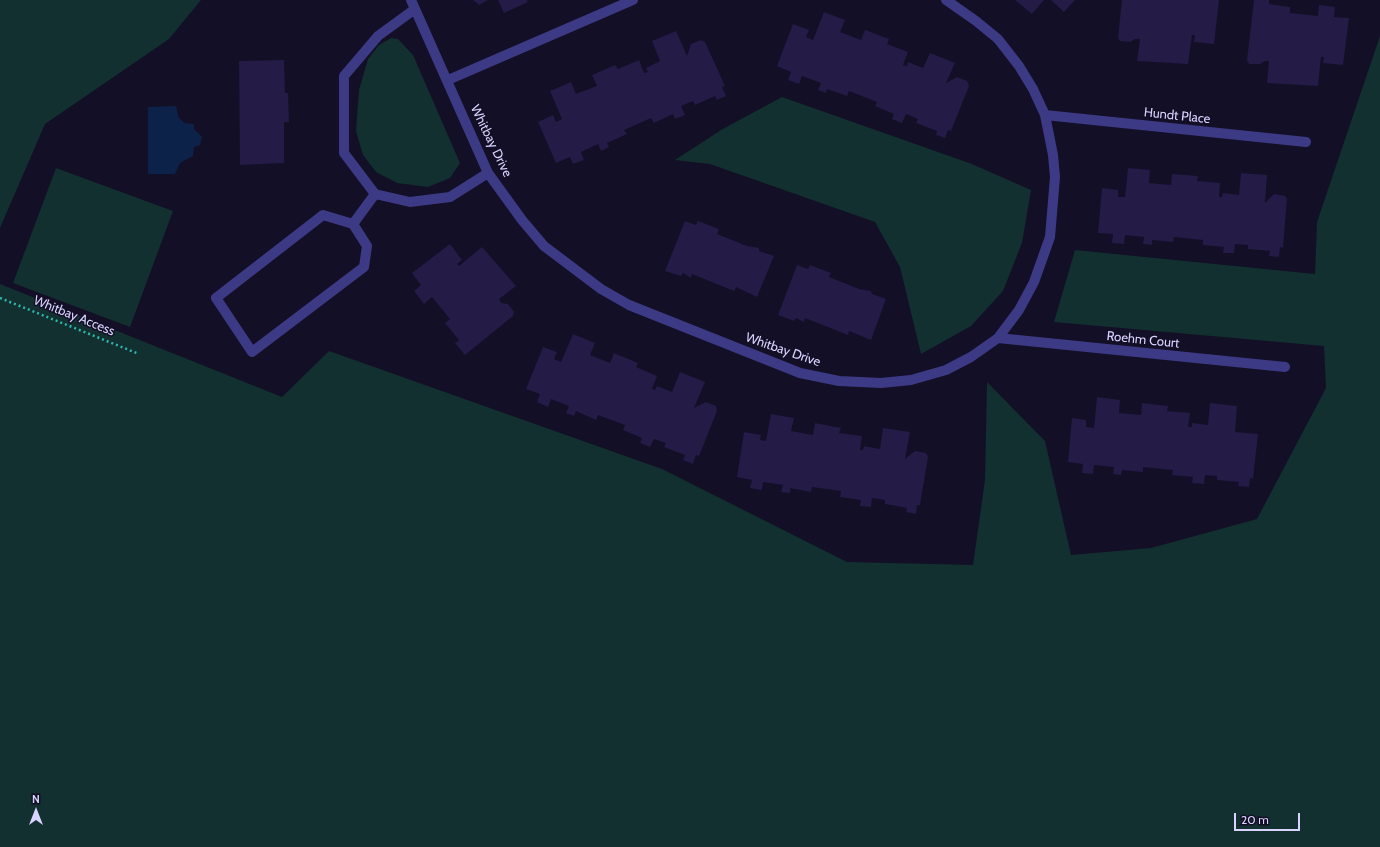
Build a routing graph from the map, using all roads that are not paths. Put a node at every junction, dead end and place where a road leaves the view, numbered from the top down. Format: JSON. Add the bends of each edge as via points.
{"nodes":[{"id":1,"x":634,"y":0,"type":"edge"},
{"id":2,"x":946,"y":0,"type":"edge"},
{"id":3,"x":413,"y":4,"type":"edge"},
{"id":4,"x":448,"y":80,"type":"junction"},
{"id":5,"x":1045,"y":115,"type":"junction"},
{"id":6,"x":1306,"y":142,"type":"dead end"},
{"id":7,"x":488,"y":173,"type":"junction"},
{"id":8,"x":375,"y":194,"type":"junction"},
{"id":9,"x":353,"y":224,"type":"junction"},
{"id":10,"x":998,"y":338,"type":"junction"},
{"id":11,"x":1285,"y":367,"type":"dead end"}],
"edges":[{"from":1,"to":4,"type":"street"},
{"from":2,"to":5,"type":"street","name":"Whitbay Drive","via":[[998,39],[1026,77]]},
{"from":3,"to":4,"type":"street","name":"Whitbay Drive"},
{"from":3,"to":8,"type":"street","via":[[378,36],[344,76],[344,153]]},
{"from":4,"to":7,"type":"street","name":"Whitbay Drive"},
{"from":5,"to":6,"type":"street","name":"Hundt Place"},
{"from":5,"to":10,"type":"street","name":"Whitbay Drive","via":[[1055,177],[1050,237],[1034,282]]},
{"from":7,"to":8,"type":"street","via":[[450,198],[410,202]]},
{"from":7,"to":10,"type":"street","name":"Whitbay Drive","via":[[544,246],[601,289],[629,305],[800,373],[839,381],[881,383],[911,380],[946,370],[971,357]]},
{"from":8,"to":9,"type":"street"},
{"from":9,"to":9,"type":"street","via":[[323,216],[216,298],[252,352],[364,267],[367,246]]},
{"from":10,"to":11,"type":"street","name":"Roehm Court"}]}
